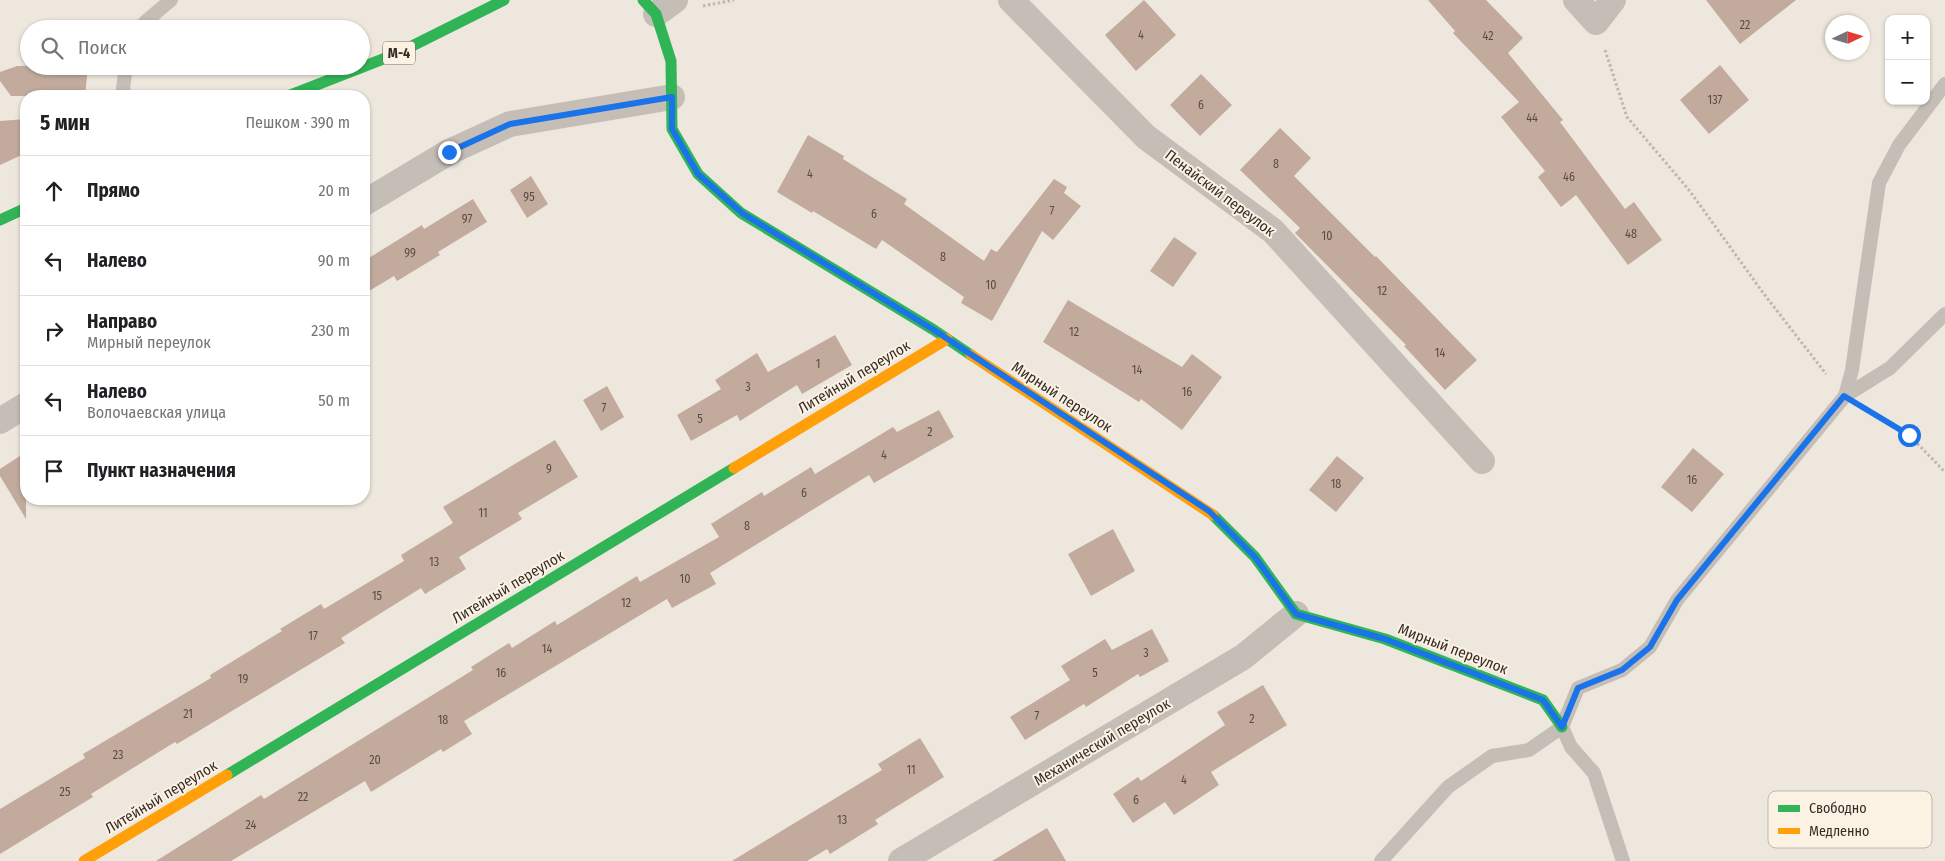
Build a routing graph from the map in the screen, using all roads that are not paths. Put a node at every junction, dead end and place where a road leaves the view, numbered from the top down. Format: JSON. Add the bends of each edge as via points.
{"nodes":[{"id":1,"x":171,"y":0,"type":"edge"},
{"id":2,"x":504,"y":0,"type":"edge"},
{"id":3,"x":1011,"y":0,"type":"edge"},
{"id":4,"x":1576,"y":0,"type":"edge"},
{"id":5,"x":1612,"y":0,"type":"edge"},
{"id":6,"x":658,"y":5,"type":"edge"},
{"id":7,"x":147,"y":20,"type":"edge"},
{"id":8,"x":370,"y":64,"type":"edge"},
{"id":9,"x":125,"y":75,"type":"edge"},
{"id":10,"x":342,"y":75,"type":"edge"},
{"id":11,"x":1945,"y":84,"type":"edge"},
{"id":12,"x":123,"y":90,"type":"edge"},
{"id":13,"x":303,"y":90,"type":"edge"},
{"id":14,"x":672,"y":97,"type":"junction"},
{"id":15,"x":370,"y":199,"type":"edge"},
{"id":16,"x":20,"y":211,"type":"edge"},
{"id":17,"x":0,"y":220,"type":"edge"},
{"id":18,"x":1945,"y":314,"type":"edge"},
{"id":19,"x":947,"y":339,"type":"junction"},
{"id":20,"x":1844,"y":396,"type":"junction"},
{"id":21,"x":20,"y":409,"type":"edge"},
{"id":22,"x":0,"y":421,"type":"edge"},
{"id":23,"x":1482,"y":461,"type":"dead end"},
{"id":24,"x":1296,"y":614,"type":"junction"},
{"id":25,"x":1562,"y":727,"type":"junction"},
{"id":26,"x":84,"y":861,"type":"edge"},
{"id":27,"x":901,"y":861,"type":"edge"},
{"id":28,"x":1381,"y":861,"type":"edge"},
{"id":29,"x":1623,"y":861,"type":"edge"}],
"edges":[{"from":1,"to":7,"type":"lane"},
{"from":2,"to":8,"type":"main road","number":"М-4"},
{"from":3,"to":23,"type":"street","name":"Пенайский переулок","via":[[1146,137],[1273,231]]},
{"from":4,"to":5,"type":"street","via":[[1596,22]]},
{"from":6,"to":14,"type":"main road","name":"Мирный переулок","via":[[671,61]]},
{"from":9,"to":12,"type":"lane"},
{"from":10,"to":13,"type":"main road","number":"М-4"},
{"from":11,"to":20,"type":"lane","via":[[1899,145],[1879,184],[1852,370]]},
{"from":14,"to":15,"type":"street","via":[[510,124],[449,152]]},
{"from":14,"to":19,"type":"main road","name":"Мирный переулок","via":[[672,129],[698,174],[742,213]]},
{"from":16,"to":17,"type":"main road"},
{"from":18,"to":20,"type":"lane","via":[[1890,368]]},
{"from":19,"to":24,"type":"main road","name":"Мирный переулок","via":[[1209,511],[1255,557]]},
{"from":19,"to":26,"type":"main road","name":"Литейный переулок"},
{"from":20,"to":25,"type":"lane","via":[[1677,600],[1650,647],[1622,670],[1578,688]]},
{"from":21,"to":22,"type":"street"},
{"from":24,"to":25,"type":"main road","name":"Мирный переулок","via":[[1385,639],[1543,700]]},
{"from":24,"to":27,"type":"street","name":"Механический переулок","via":[[1243,658]]},
{"from":25,"to":28,"type":"lane","via":[[1530,750],[1492,756],[1448,787]]},
{"from":25,"to":29,"type":"lane","via":[[1571,747],[1594,773]]}]}
